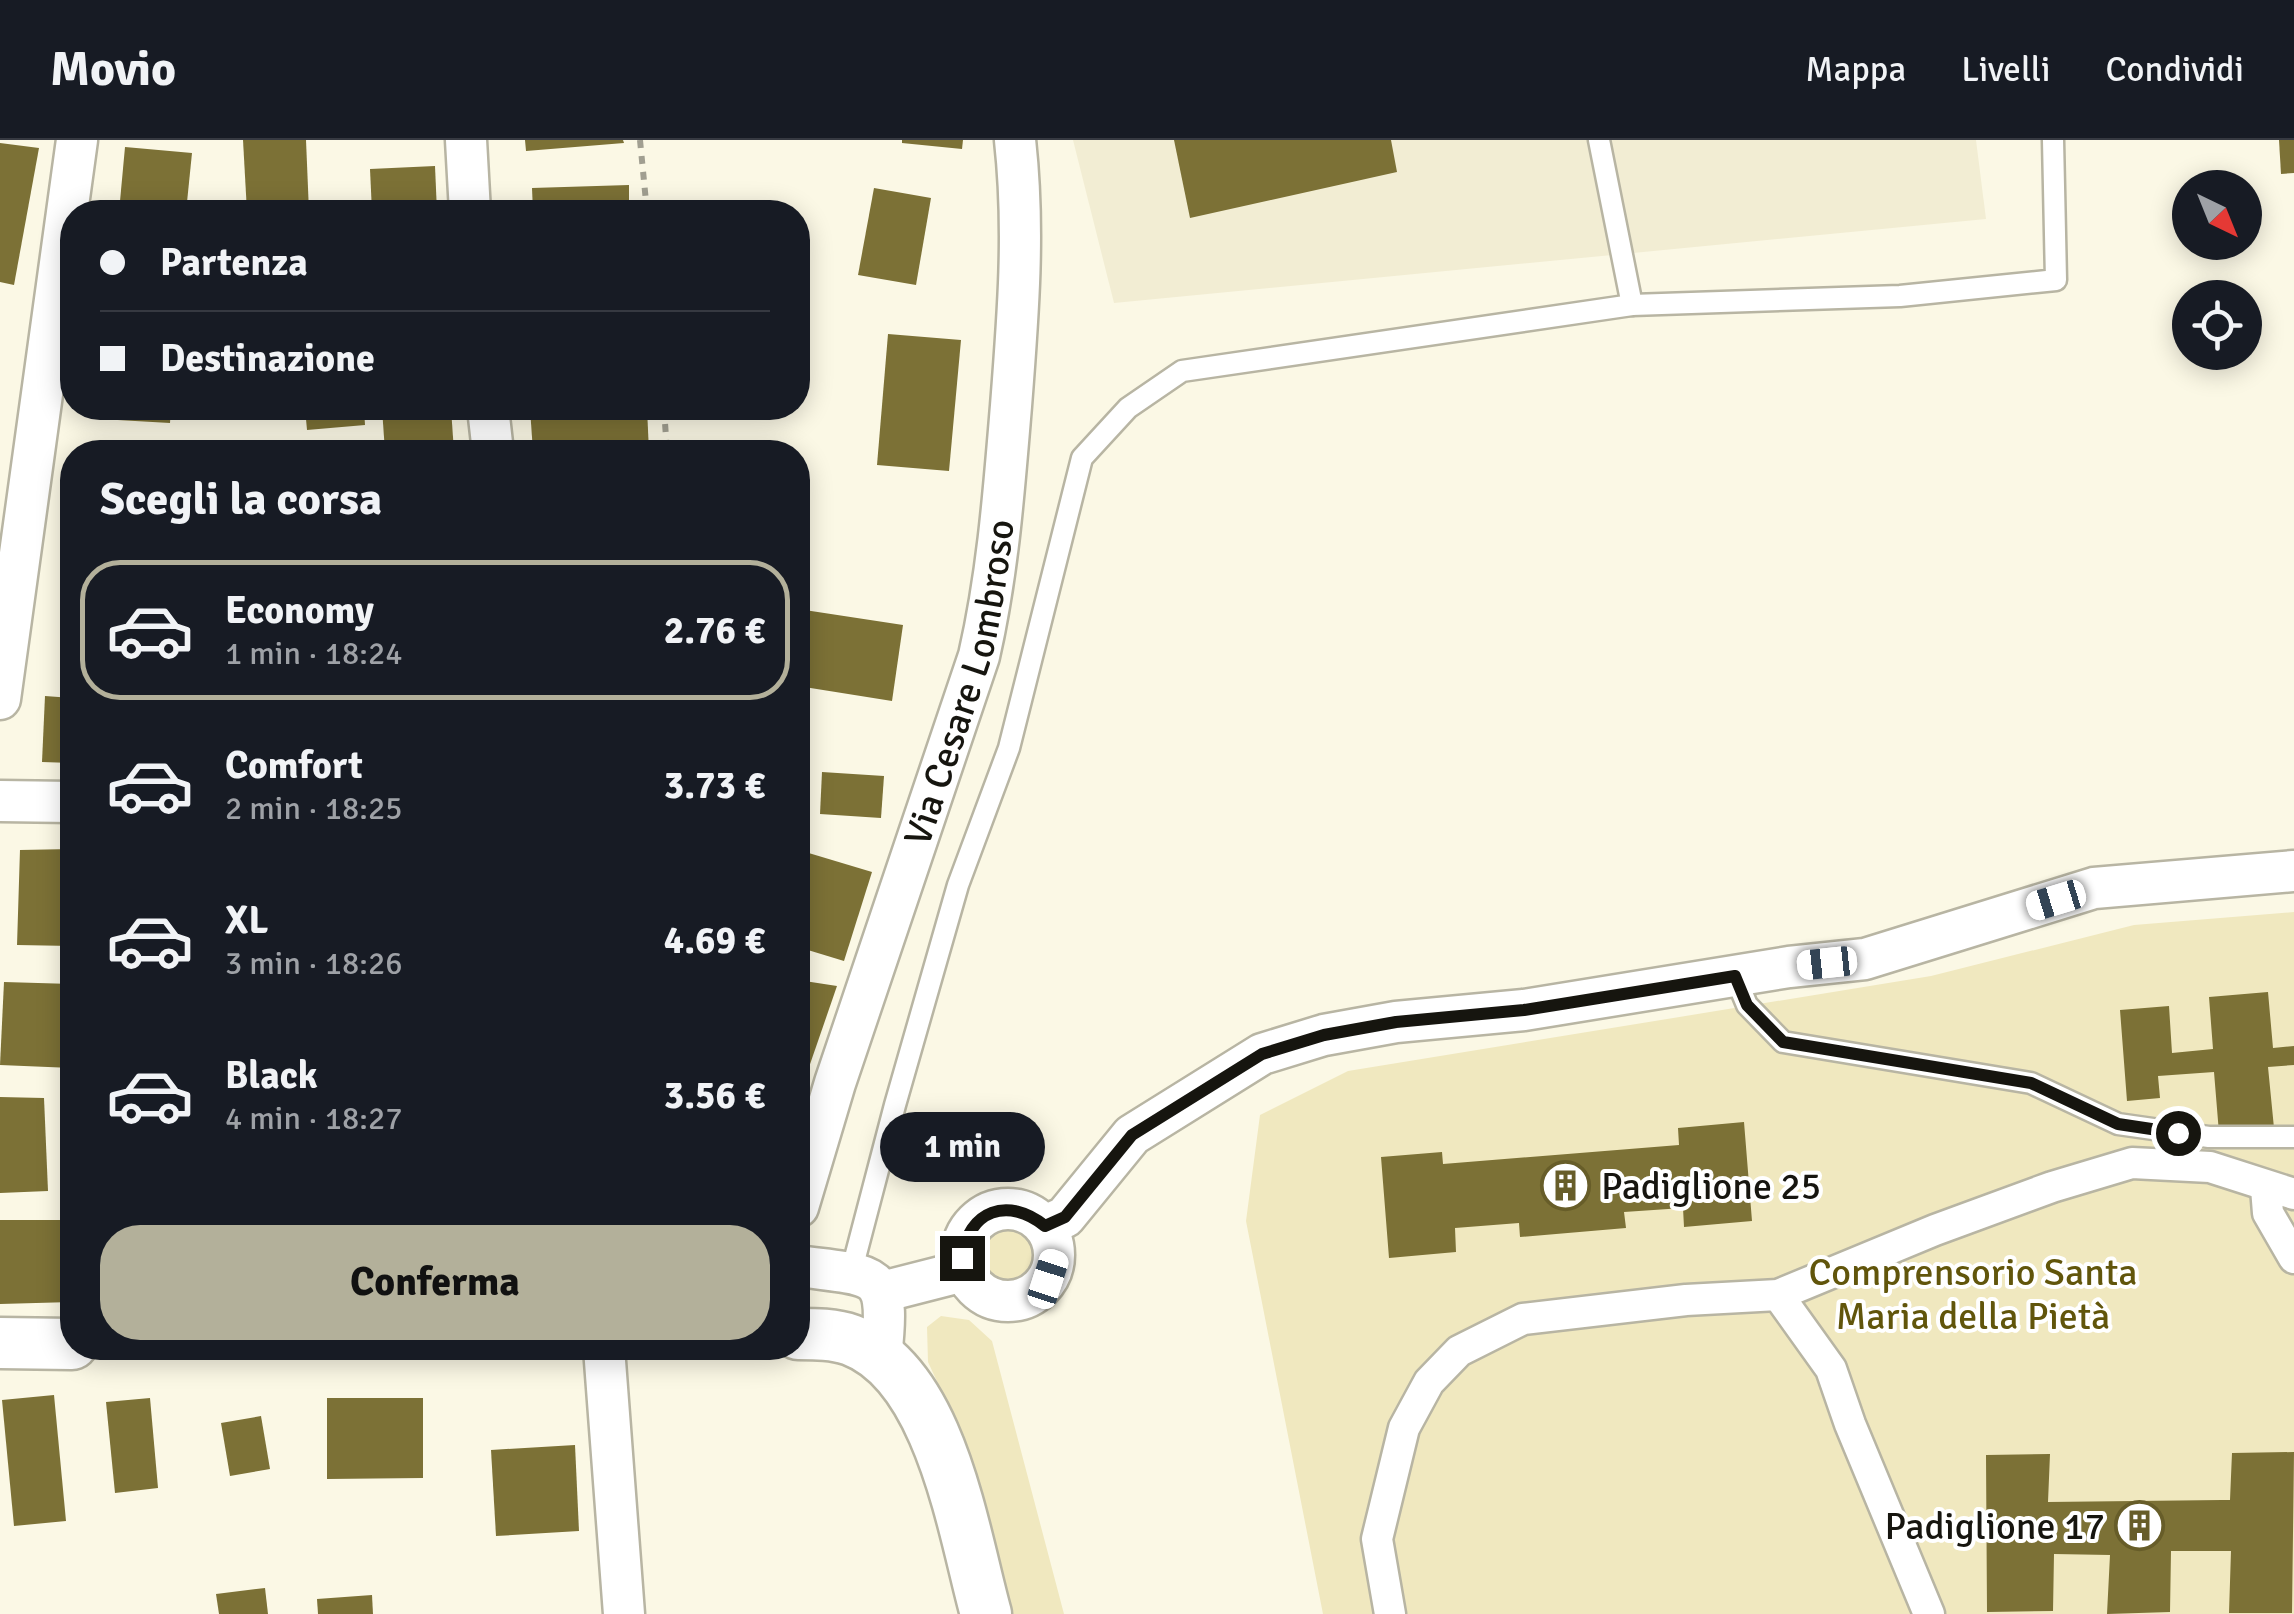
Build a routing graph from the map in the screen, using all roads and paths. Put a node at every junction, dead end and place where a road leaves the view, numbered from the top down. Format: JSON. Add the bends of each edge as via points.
{"nodes":[{"id":1,"x":77,"y":140,"type":"edge"},
{"id":2,"x":466,"y":140,"type":"edge"},
{"id":3,"x":640,"y":140,"type":"edge"},
{"id":4,"x":1015,"y":140,"type":"edge"},
{"id":5,"x":1599,"y":140,"type":"edge"},
{"id":6,"x":2054,"y":140,"type":"edge"},
{"id":7,"x":72,"y":200,"type":"edge"},
{"id":8,"x":469,"y":200,"type":"edge"},
{"id":9,"x":646,"y":200,"type":"edge"},
{"id":10,"x":1632,"y":305,"type":"junction"},
{"id":11,"x":60,"y":321,"type":"edge"},
{"id":12,"x":0,"y":698,"type":"edge"},
{"id":13,"x":0,"y":801,"type":"edge"},
{"id":14,"x":60,"y":802,"type":"edge"},
{"id":15,"x":2294,"y":871,"type":"edge"},
{"id":16,"x":1735,"y":976,"type":"junction"},
{"id":17,"x":2294,"y":1137,"type":"edge"},
{"id":18,"x":810,"y":1166,"type":"edge"},
{"id":19,"x":2280,"y":1191,"type":"edge"},
{"id":20,"x":1045,"y":1226,"type":"junction"},
{"id":21,"x":2294,"y":1258,"type":"edge"},
{"id":22,"x":810,"y":1269,"type":"edge"},
{"id":23,"x":964,"y":1271,"type":"junction"},
{"id":24,"x":867,"y":1282,"type":"junction"},
{"id":25,"x":1778,"y":1295,"type":"junction"},
{"id":26,"x":810,"y":1335,"type":"edge"},
{"id":27,"x":0,"y":1343,"type":"edge"},
{"id":28,"x":60,"y":1344,"type":"edge"},
{"id":29,"x":882,"y":1358,"type":"junction"},
{"id":30,"x":605,"y":1360,"type":"edge"},
{"id":31,"x":624,"y":1614,"type":"edge"},
{"id":32,"x":986,"y":1614,"type":"edge"},
{"id":33,"x":1390,"y":1614,"type":"edge"},
{"id":34,"x":1929,"y":1614,"type":"edge"}],
"edges":[{"from":1,"to":7,"type":"street"},
{"from":2,"to":8,"type":"street"},
{"from":3,"to":9,"type":"path"},
{"from":4,"to":18,"type":"street","name":"Via Cesare Lombroso","via":[[1018,320],[987,620]]},
{"from":5,"to":10,"type":"lane"},
{"from":6,"to":10,"type":"lane","via":[[2056,280],[1900,296]]},
{"from":10,"to":24,"type":"lane","via":[[1182,372],[1128,408],[1082,458],[1009,748],[958,885],[894,1105]]},
{"from":11,"to":12,"type":"street"},
{"from":13,"to":14,"type":"street"},
{"from":15,"to":16,"type":"street","via":[[2094,888],[1865,960]]},
{"from":16,"to":17,"type":"lane","via":[[1747,1005],[1783,1042],[2031,1083],[2118,1124],[2209,1137]]},
{"from":16,"to":20,"type":"street","via":[[1524,1010],[1396,1022],[1262,1054],[1132,1135],[1065,1217]]},
{"from":19,"to":21,"type":"street","via":[[2268,1213]]},
{"from":19,"to":25,"type":"street","via":[[2210,1167],[2132,1163],[1952,1224]]},
{"from":20,"to":23,"type":"street","via":[[1016,1210],[984,1216],[964,1244]]},
{"from":20,"to":23,"type":"street","via":[[1054,1260],[1048,1279],[1031,1296],[988,1297]]},
{"from":22,"to":24,"type":"street"},
{"from":23,"to":24,"type":"street"},
{"from":24,"to":29,"type":"street","via":[[886,1309]]},
{"from":25,"to":33,"type":"street","via":[[1523,1319],[1459,1351],[1430,1382],[1404,1428],[1378,1539]]},
{"from":25,"to":34,"type":"street","via":[[1831,1368]]},
{"from":26,"to":29,"type":"street","via":[[849,1340]]},
{"from":27,"to":28,"type":"street"},
{"from":29,"to":32,"type":"street","via":[[911,1388],[934,1433]]},
{"from":30,"to":31,"type":"street"}]}
